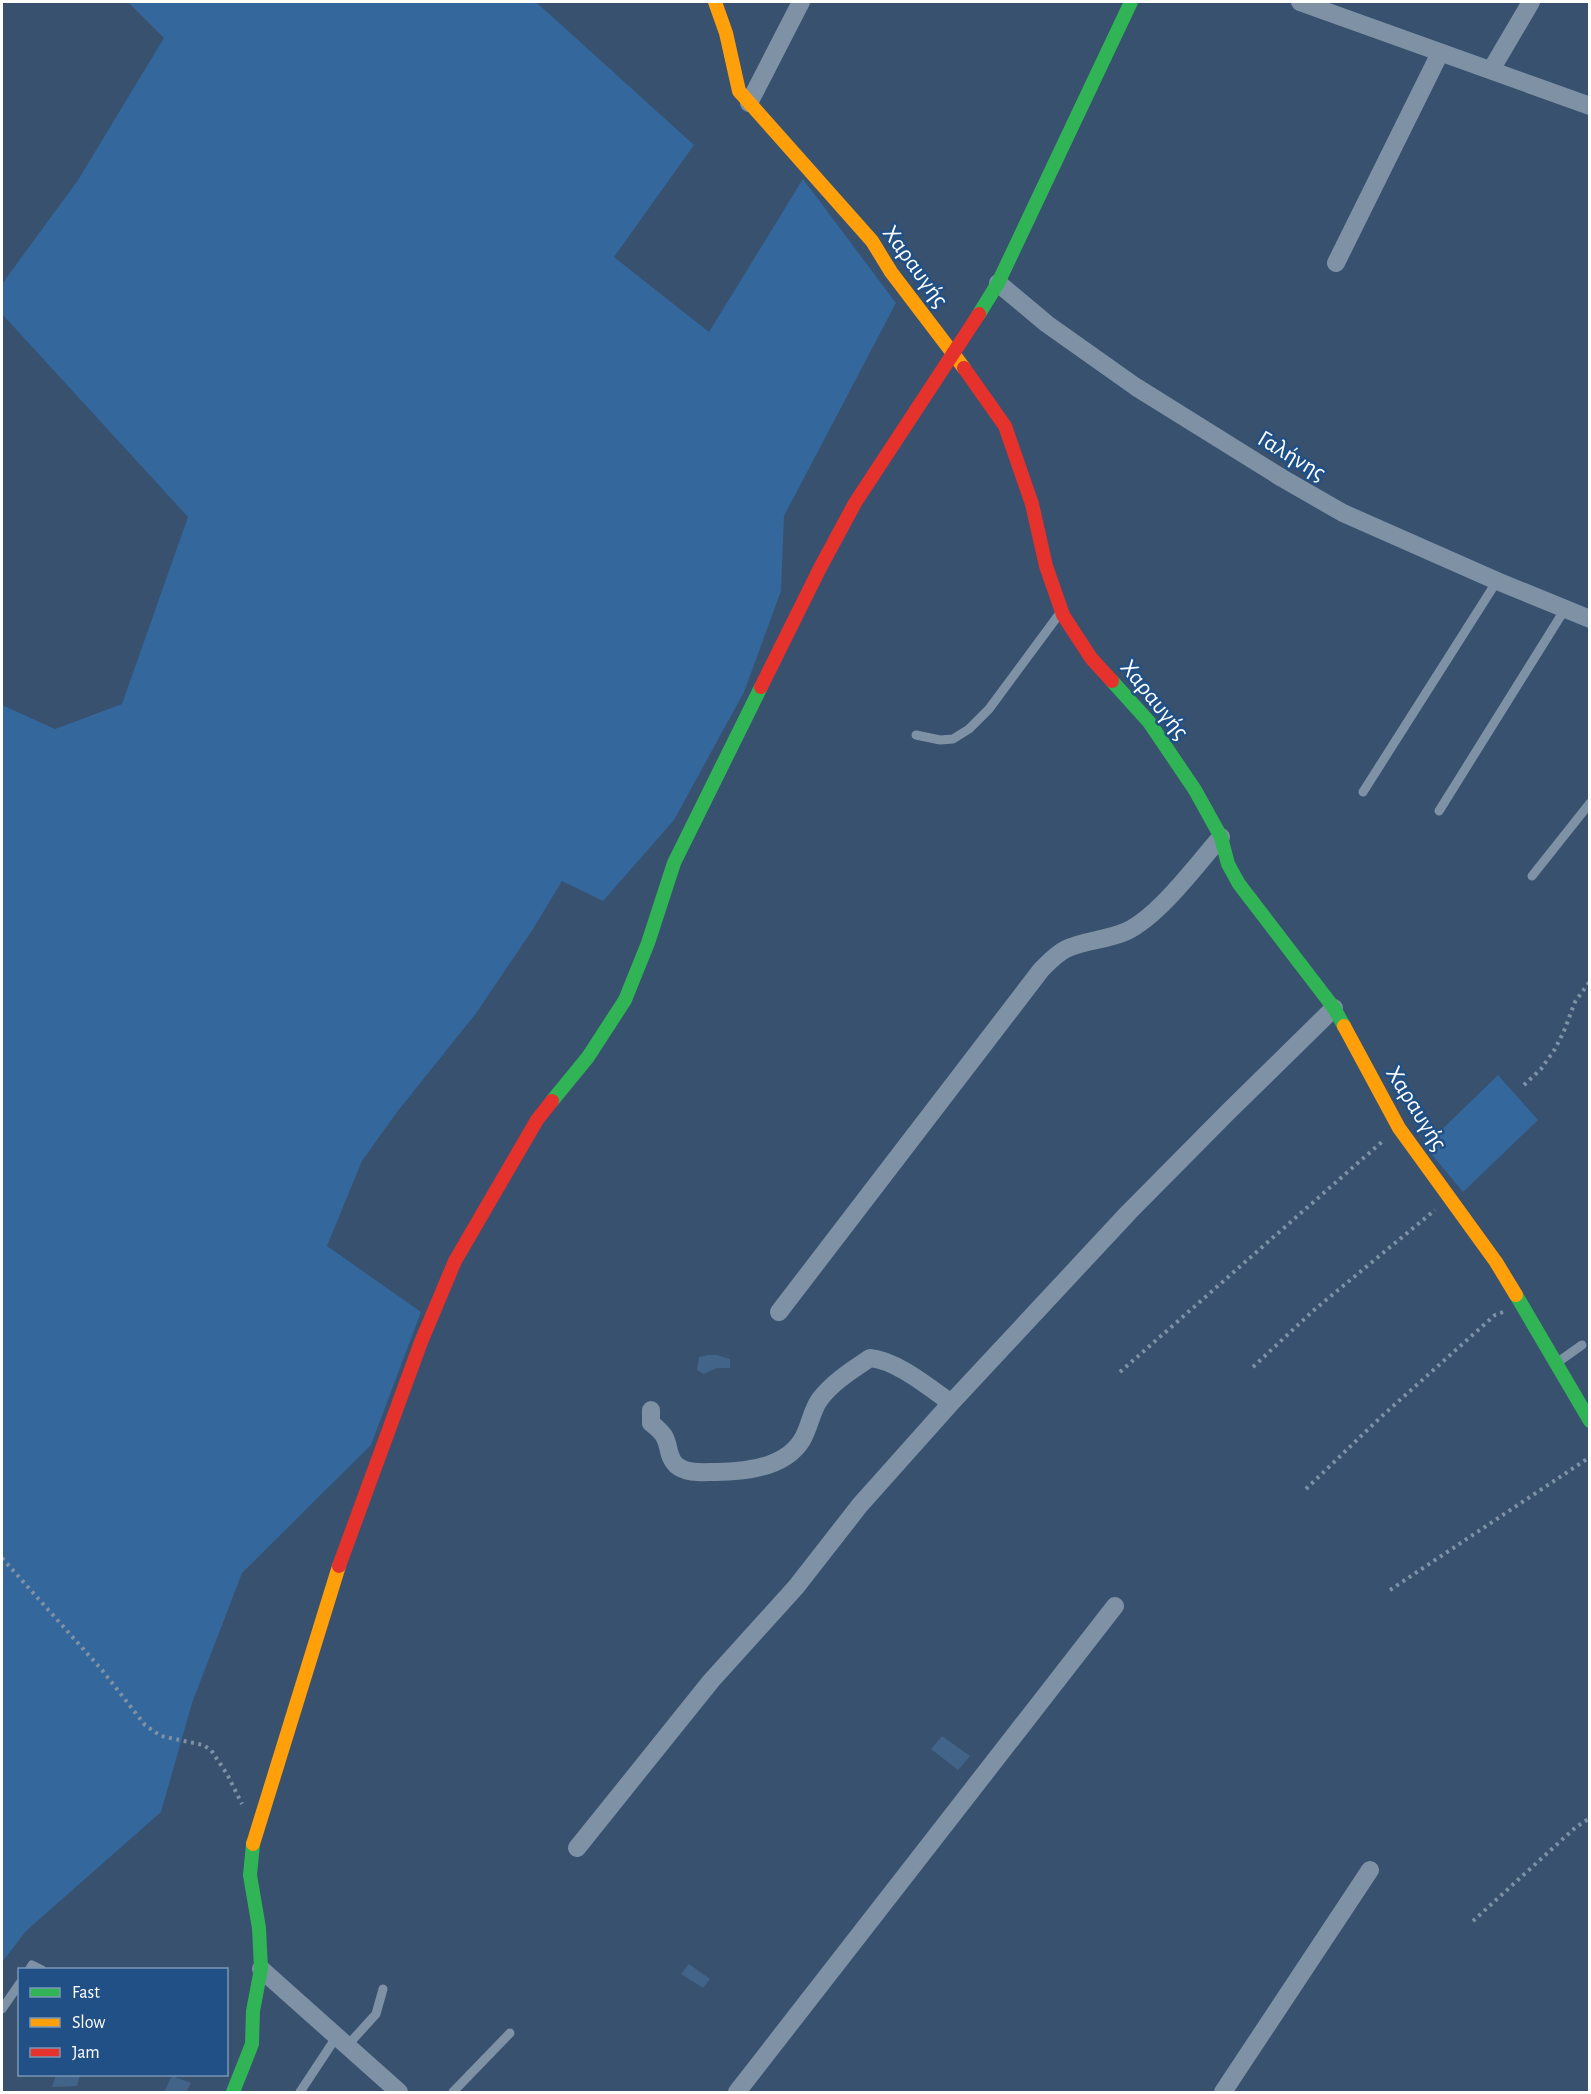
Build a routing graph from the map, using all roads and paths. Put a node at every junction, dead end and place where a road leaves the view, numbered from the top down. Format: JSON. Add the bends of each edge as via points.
{"nodes":[{"id":1,"x":715,"y":2,"type":"edge"},
{"id":2,"x":801,"y":2,"type":"edge"},
{"id":3,"x":1131,"y":2,"type":"edge"},
{"id":4,"x":1300,"y":2,"type":"edge"},
{"id":5,"x":1531,"y":2,"type":"edge"},
{"id":6,"x":1440,"y":53,"type":"junction"},
{"id":7,"x":1491,"y":70,"type":"junction"},
{"id":8,"x":749,"y":103,"type":"junction"},
{"id":9,"x":1590,"y":106,"type":"edge"},
{"id":10,"x":1336,"y":263,"type":"dead end"},
{"id":11,"x":998,"y":283,"type":"junction"},
{"id":12,"x":954,"y":354,"type":"junction"},
{"id":13,"x":1497,"y":581,"type":"junction"},
{"id":14,"x":1565,"y":609,"type":"junction"},
{"id":15,"x":1062,"y":611,"type":"junction"},
{"id":16,"x":1590,"y":619,"type":"edge"},
{"id":17,"x":916,"y":735,"type":"dead end"},
{"id":18,"x":1364,"y":792,"type":"dead end"},
{"id":19,"x":1590,"y":802,"type":"edge"},
{"id":20,"x":1439,"y":811,"type":"dead end"},
{"id":21,"x":1221,"y":837,"type":"junction"},
{"id":22,"x":1532,"y":876,"type":"dead end"},
{"id":23,"x":1590,"y":981,"type":"edge"},
{"id":24,"x":1334,"y":1008,"type":"junction"},
{"id":25,"x":1524,"y":1085,"type":"dead end"},
{"id":26,"x":1399,"y":1128,"type":"junction"},
{"id":27,"x":1450,"y":1198,"type":"junction"},
{"id":28,"x":1516,"y":1295,"type":"junction"},
{"id":29,"x":779,"y":1312,"type":"dead end"},
{"id":30,"x":1582,"y":1345,"type":"dead end"},
{"id":31,"x":1556,"y":1364,"type":"junction"},
{"id":32,"x":1253,"y":1367,"type":"dead end"},
{"id":33,"x":1120,"y":1371,"type":"dead end"},
{"id":34,"x":951,"y":1403,"type":"junction"},
{"id":35,"x":651,"y":1410,"type":"dead end"},
{"id":36,"x":1590,"y":1421,"type":"edge"},
{"id":37,"x":1590,"y":1457,"type":"edge"},
{"id":38,"x":1306,"y":1489,"type":"dead end"},
{"id":39,"x":2,"y":1558,"type":"edge"},
{"id":40,"x":1390,"y":1590,"type":"dead end"},
{"id":41,"x":1115,"y":1606,"type":"dead end"},
{"id":42,"x":1590,"y":1818,"type":"edge"},
{"id":43,"x":253,"y":1842,"type":"junction"},
{"id":44,"x":577,"y":1848,"type":"dead end"},
{"id":45,"x":1370,"y":1870,"type":"dead end"},
{"id":46,"x":1473,"y":1921,"type":"dead end"},
{"id":47,"x":261,"y":1969,"type":"junction"},
{"id":48,"x":18,"y":1986,"type":"edge"},
{"id":49,"x":383,"y":1989,"type":"dead end"},
{"id":50,"x":2,"y":2009,"type":"edge"},
{"id":51,"x":510,"y":2033,"type":"dead end"},
{"id":52,"x":342,"y":2041,"type":"junction"},
{"id":53,"x":232,"y":2092,"type":"edge"},
{"id":54,"x":300,"y":2092,"type":"edge"},
{"id":55,"x":399,"y":2092,"type":"edge"},
{"id":56,"x":453,"y":2092,"type":"edge"},
{"id":57,"x":737,"y":2092,"type":"edge"},
{"id":58,"x":1223,"y":2092,"type":"edge"}],
"edges":[{"from":1,"to":8,"type":"street","name":"Χαραυγής","via":[[739,91]]},
{"from":2,"to":8,"type":"street"},
{"from":3,"to":11,"type":"street"},
{"from":4,"to":6,"type":"street"},
{"from":5,"to":7,"type":"street"},
{"from":6,"to":7,"type":"street"},
{"from":6,"to":10,"type":"street"},
{"from":7,"to":9,"type":"street"},
{"from":8,"to":12,"type":"street","name":"Χαραυγής","via":[[872,241],[891,273]]},
{"from":11,"to":12,"type":"street"},
{"from":11,"to":13,"type":"street","name":"Γαλήνης","via":[[1047,324],[1136,387],[1282,478],[1343,513]]},
{"from":12,"to":15,"type":"street","name":"Χαραυγής","via":[[1005,426]]},
{"from":12,"to":43,"type":"street","via":[[872,475],[820,568],[674,863],[625,1000],[588,1057],[537,1120],[455,1261],[421,1342],[330,1592]]},
{"from":13,"to":14,"type":"street","name":"Γαλήνης"},
{"from":13,"to":18,"type":"lane"},
{"from":14,"to":16,"type":"street","name":"Γαλήνης"},
{"from":14,"to":20,"type":"lane"},
{"from":15,"to":17,"type":"lane","via":[[989,709],[969,729],[953,739]]},
{"from":15,"to":21,"type":"street","name":"Χαραυγής","via":[[1091,658],[1149,722]]},
{"from":19,"to":22,"type":"lane"},
{"from":21,"to":24,"type":"street","name":"Χαραυγής","via":[[1228,864],[1239,884]]},
{"from":21,"to":29,"type":"street","via":[[1137,924],[1107,938],[1066,949],[1047,964]]},
{"from":23,"to":25,"type":"path","via":[[1575,1002],[1555,1048]]},
{"from":24,"to":26,"type":"street","name":"Χαραυγής"},
{"from":24,"to":34,"type":"street","via":[[1129,1212]]},
{"from":26,"to":27,"type":"street","name":"Χαραυγής"},
{"from":26,"to":33,"type":"path"},
{"from":27,"to":28,"type":"street","name":"Χαραυγής"},
{"from":27,"to":32,"type":"path","via":[[1314,1310]]},
{"from":28,"to":31,"type":"street","name":"Χαραυγής"},
{"from":28,"to":38,"type":"path","via":[[1508,1310],[1495,1316],[1421,1381]]},
{"from":30,"to":31,"type":"lane"},
{"from":31,"to":36,"type":"street","name":"Χαραυγής"},
{"from":34,"to":35,"type":"street","via":[[887,1362],[870,1358],[838,1380],[820,1399],[804,1436],[792,1452],[741,1472],[691,1472],[677,1466],[669,1457],[663,1433],[651,1424]]},
{"from":34,"to":44,"type":"street","via":[[711,1681]]},
{"from":37,"to":40,"type":"path"},
{"from":39,"to":43,"type":"path","via":[[102,1670],[145,1725],[161,1736],[211,1750],[242,1805]]},
{"from":41,"to":57,"type":"street"},
{"from":42,"to":46,"type":"path"},
{"from":43,"to":47,"type":"street","via":[[250,1875]]},
{"from":45,"to":58,"type":"street"},
{"from":47,"to":52,"type":"street"},
{"from":47,"to":53,"type":"street","via":[[252,2044]]},
{"from":48,"to":50,"type":"lane"},
{"from":49,"to":52,"type":"lane","via":[[376,2014]]},
{"from":51,"to":56,"type":"lane"},
{"from":52,"to":54,"type":"lane"},
{"from":52,"to":55,"type":"street"}]}
